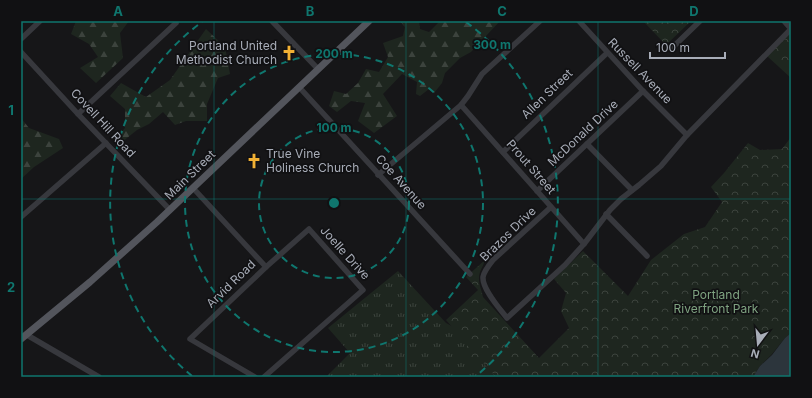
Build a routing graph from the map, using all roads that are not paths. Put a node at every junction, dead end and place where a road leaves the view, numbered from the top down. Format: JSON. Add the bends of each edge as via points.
{"nodes":[{"id":1,"x":40,"y":21,"type":"edge"},
{"id":2,"x":272,"y":21,"type":"edge"},
{"id":3,"x":370,"y":21,"type":"edge"},
{"id":4,"x":540,"y":21,"type":"edge"},
{"id":5,"x":579,"y":21,"type":"edge"},
{"id":6,"x":700,"y":21,"type":"edge"},
{"id":7,"x":784,"y":21,"type":"edge"},
{"id":8,"x":176,"y":23,"type":"dead end"},
{"id":9,"x":791,"y":29,"type":"edge"},
{"id":10,"x":21,"y":39,"type":"edge"},
{"id":11,"x":673,"y":47,"type":"dead end"},
{"id":12,"x":21,"y":52,"type":"edge"},
{"id":13,"x":607,"y":52,"type":"junction"},
{"id":14,"x":318,"y":69,"type":"junction"},
{"id":15,"x":299,"y":87,"type":"junction"},
{"id":16,"x":643,"y":91,"type":"junction"},
{"id":17,"x":461,"y":105,"type":"junction"},
{"id":18,"x":78,"y":114,"type":"junction"},
{"id":19,"x":687,"y":136,"type":"junction"},
{"id":20,"x":106,"y":143,"type":"junction"},
{"id":21,"x":587,"y":144,"type":"junction"},
{"id":22,"x":502,"y":152,"type":"junction"},
{"id":23,"x":378,"y":174,"type":"junction"},
{"id":24,"x":193,"y":188,"type":"junction"},
{"id":25,"x":632,"y":190,"type":"junction"},
{"id":26,"x":537,"y":191,"type":"junction"},
{"id":27,"x":551,"y":207,"type":"junction"},
{"id":28,"x":170,"y":210,"type":"junction"},
{"id":29,"x":606,"y":214,"type":"junction"},
{"id":30,"x":21,"y":217,"type":"edge"},
{"id":31,"x":584,"y":244,"type":"junction"},
{"id":32,"x":647,"y":256,"type":"dead end"},
{"id":33,"x":266,"y":267,"type":"junction"},
{"id":34,"x":470,"y":274,"type":"dead end"},
{"id":35,"x":24,"y":337,"type":"edge"},
{"id":36,"x":99,"y":377,"type":"edge"},
{"id":37,"x":255,"y":377,"type":"edge"},
{"id":38,"x":264,"y":377,"type":"edge"}],
"edges":[{"from":1,"to":10,"type":"street"},
{"from":2,"to":14,"type":"street"},
{"from":3,"to":14,"type":"main road","name":"Main Street"},
{"from":4,"to":17,"type":"street","via":[[482,74]]},
{"from":5,"to":13,"type":"street","name":"Russell Avenue"},
{"from":6,"to":11,"type":"street"},
{"from":7,"to":9,"type":"street"},
{"from":8,"to":18,"type":"street"},
{"from":9,"to":19,"type":"street"},
{"from":12,"to":18,"type":"street","name":"Covell Hill Road"},
{"from":13,"to":16,"type":"street","name":"Russell Avenue"},
{"from":13,"to":22,"type":"street","name":"Allen Street"},
{"from":14,"to":15,"type":"main road","name":"Main Street"},
{"from":15,"to":23,"type":"street","name":"Coe Avenue"},
{"from":15,"to":24,"type":"main road","name":"Main Street"},
{"from":16,"to":19,"type":"street","name":"Russell Avenue"},
{"from":16,"to":21,"type":"street","name":"McDonald Drive"},
{"from":17,"to":22,"type":"street","name":"Prout Street"},
{"from":17,"to":23,"type":"street"},
{"from":18,"to":20,"type":"street","name":"Covell Hill Road"},
{"from":19,"to":25,"type":"street","via":[[661,166]]},
{"from":20,"to":28,"type":"street","name":"Covell Hill Road"},
{"from":20,"to":30,"type":"street"},
{"from":21,"to":25,"type":"street"},
{"from":21,"to":26,"type":"street","name":"McDonald Drive"},
{"from":22,"to":26,"type":"street","name":"Prout Street"},
{"from":23,"to":34,"type":"street","name":"Coe Avenue"},
{"from":24,"to":28,"type":"main road","name":"Main Street"},
{"from":24,"to":33,"type":"street","name":"Arvid Road"},
{"from":25,"to":29,"type":"street"},
{"from":26,"to":27,"type":"street","name":"Prout Street"},
{"from":27,"to":31,"type":"street","name":"Prout Street"},
{"from":27,"to":31,"type":"street","name":"Brazos Drive","via":[[493,260],[483,277],[489,295],[507,318]]},
{"from":28,"to":35,"type":"main road","name":"Main Street"},
{"from":29,"to":31,"type":"street"},
{"from":29,"to":32,"type":"street"},
{"from":33,"to":37,"type":"street","name":"Arvid Road","via":[[190,339]]},
{"from":33,"to":38,"type":"street","name":"Joelle Drive","via":[[309,229],[363,290]]},
{"from":35,"to":36,"type":"street"}]}
